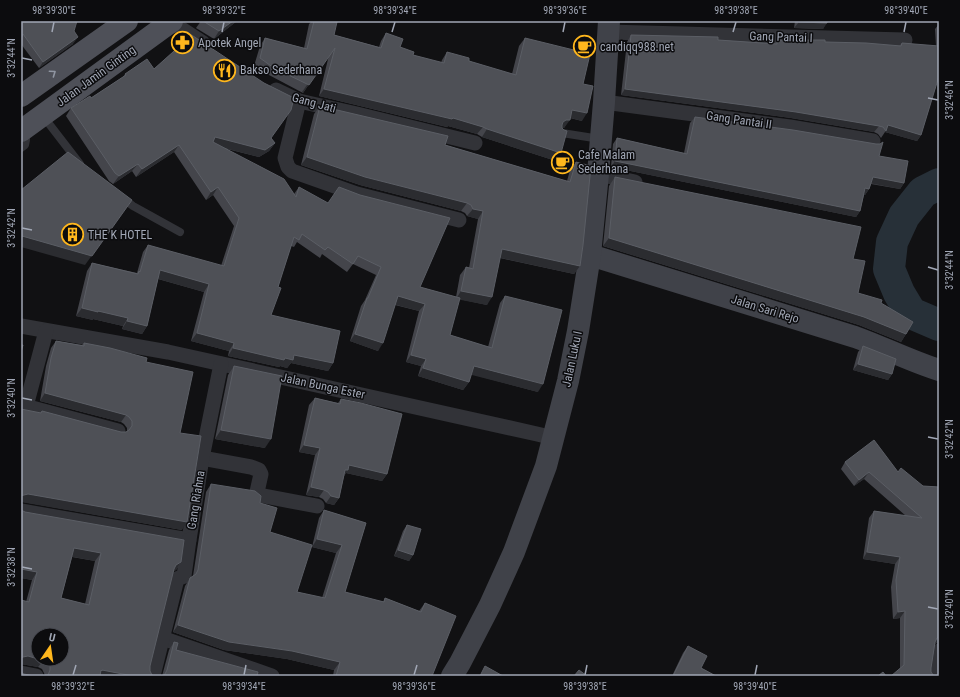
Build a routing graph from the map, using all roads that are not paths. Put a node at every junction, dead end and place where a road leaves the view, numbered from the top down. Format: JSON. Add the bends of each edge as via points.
{"nodes":[{"id":1,"x":127,"y":21,"type":"edge"},
{"id":2,"x":171,"y":21,"type":"edge"},
{"id":3,"x":609,"y":26,"type":"edge"},
{"id":4,"x":905,"y":40,"type":"dead end"},
{"id":5,"x":214,"y":50,"type":"edge"},
{"id":6,"x":264,"y":83,"type":"edge"},
{"id":7,"x":21,"y":96,"type":"edge"},
{"id":8,"x":299,"y":101,"type":"junction"},
{"id":9,"x":604,"y":102,"type":"junction"},
{"id":10,"x":42,"y":116,"type":"junction"},
{"id":11,"x":562,"y":133,"type":"edge"},
{"id":12,"x":22,"y":136,"type":"edge"},
{"id":13,"x":601,"y":139,"type":"junction"},
{"id":14,"x":873,"y":141,"type":"dead end"},
{"id":15,"x":475,"y":143,"type":"dead end"},
{"id":16,"x":85,"y":169,"type":"edge"},
{"id":17,"x":598,"y":174,"type":"junction"},
{"id":18,"x":652,"y":185,"type":"edge"},
{"id":19,"x":116,"y":193,"type":"edge"},
{"id":20,"x":459,"y":220,"type":"dead end"},
{"id":21,"x":180,"y":232,"type":"dead end"},
{"id":22,"x":590,"y":255,"type":"junction"},
{"id":23,"x":21,"y":326,"type":"edge"},
{"id":24,"x":46,"y":331,"type":"junction"},
{"id":25,"x":221,"y":364,"type":"junction"},
{"id":26,"x":939,"y":370,"type":"edge"},
{"id":27,"x":24,"y":406,"type":"edge"},
{"id":28,"x":118,"y":431,"type":"edge"},
{"id":29,"x":554,"y":438,"type":"junction"},
{"id":30,"x":202,"y":458,"type":"junction"},
{"id":31,"x":317,"y":506,"type":"dead end"},
{"id":32,"x":21,"y":511,"type":"edge"},
{"id":33,"x":189,"y":540,"type":"junction"},
{"id":34,"x":162,"y":638,"type":"junction"},
{"id":35,"x":939,"y":651,"type":"edge"},
{"id":36,"x":21,"y":673,"type":"edge"},
{"id":37,"x":36,"y":676,"type":"edge"},
{"id":38,"x":153,"y":676,"type":"edge"},
{"id":39,"x":272,"y":676,"type":"edge"},
{"id":40,"x":452,"y":676,"type":"edge"},
{"id":41,"x":935,"y":676,"type":"edge"}],
"edges":[{"from":7,"to":1,"type":"main road","one_way":true},
{"from":2,"to":5,"type":"street"},
{"from":2,"to":10,"type":"main road","name":"Jalan Jamin Ginting"},
{"from":3,"to":4,"type":"street","name":"Gang Pantai I"},
{"from":3,"to":9,"type":"street","name":"Jalan Luku I"},
{"from":6,"to":8,"type":"street","name":"Gang Jati"},
{"from":8,"to":15,"type":"street","name":"Gang Jati"},
{"from":8,"to":20,"type":"street","via":[[285,158],[292,171],[357,194]]},
{"from":9,"to":13,"type":"street","name":"Jalan Luku I"},
{"from":9,"to":14,"type":"street","name":"Gang Pantai II"},
{"from":10,"to":12,"type":"main road","name":"Jalan Jamin Ginting"},
{"from":10,"to":16,"type":"lane"},
{"from":11,"to":13,"type":"lane"},
{"from":13,"to":17,"type":"street","name":"Jalan Luku I"},
{"from":17,"to":18,"type":"street"},
{"from":17,"to":22,"type":"street","name":"Jalan Luku I"},
{"from":19,"to":21,"type":"lane","via":[[133,206]]},
{"from":22,"to":26,"type":"street","name":"Jalan Sari Rejo","via":[[855,337]]},
{"from":22,"to":29,"type":"street","name":"Jalan Luku I","via":[[578,331]]},
{"from":23,"to":24,"type":"street","name":"Jalan Bunga Ester"},
{"from":24,"to":25,"type":"street","name":"Jalan Bunga Ester"},
{"from":24,"to":27,"type":"street"},
{"from":25,"to":29,"type":"street","name":"Jalan Bunga Ester"},
{"from":25,"to":30,"type":"street","name":"Gang Riahna"},
{"from":27,"to":28,"type":"street"},
{"from":29,"to":40,"type":"street","name":"Jalan Luku I","via":[[514,552],[490,605]]},
{"from":30,"to":31,"type":"street","via":[[259,470],[259,495]]},
{"from":30,"to":33,"type":"street","name":"Gang Riahna"},
{"from":32,"to":33,"type":"street","name":"Gang Riahna"},
{"from":33,"to":34,"type":"street","via":[[184,576],[177,579]]},
{"from":34,"to":38,"type":"street"},
{"from":34,"to":39,"type":"street"},
{"from":35,"to":41,"type":"street"},
{"from":36,"to":37,"type":"street"}]}
